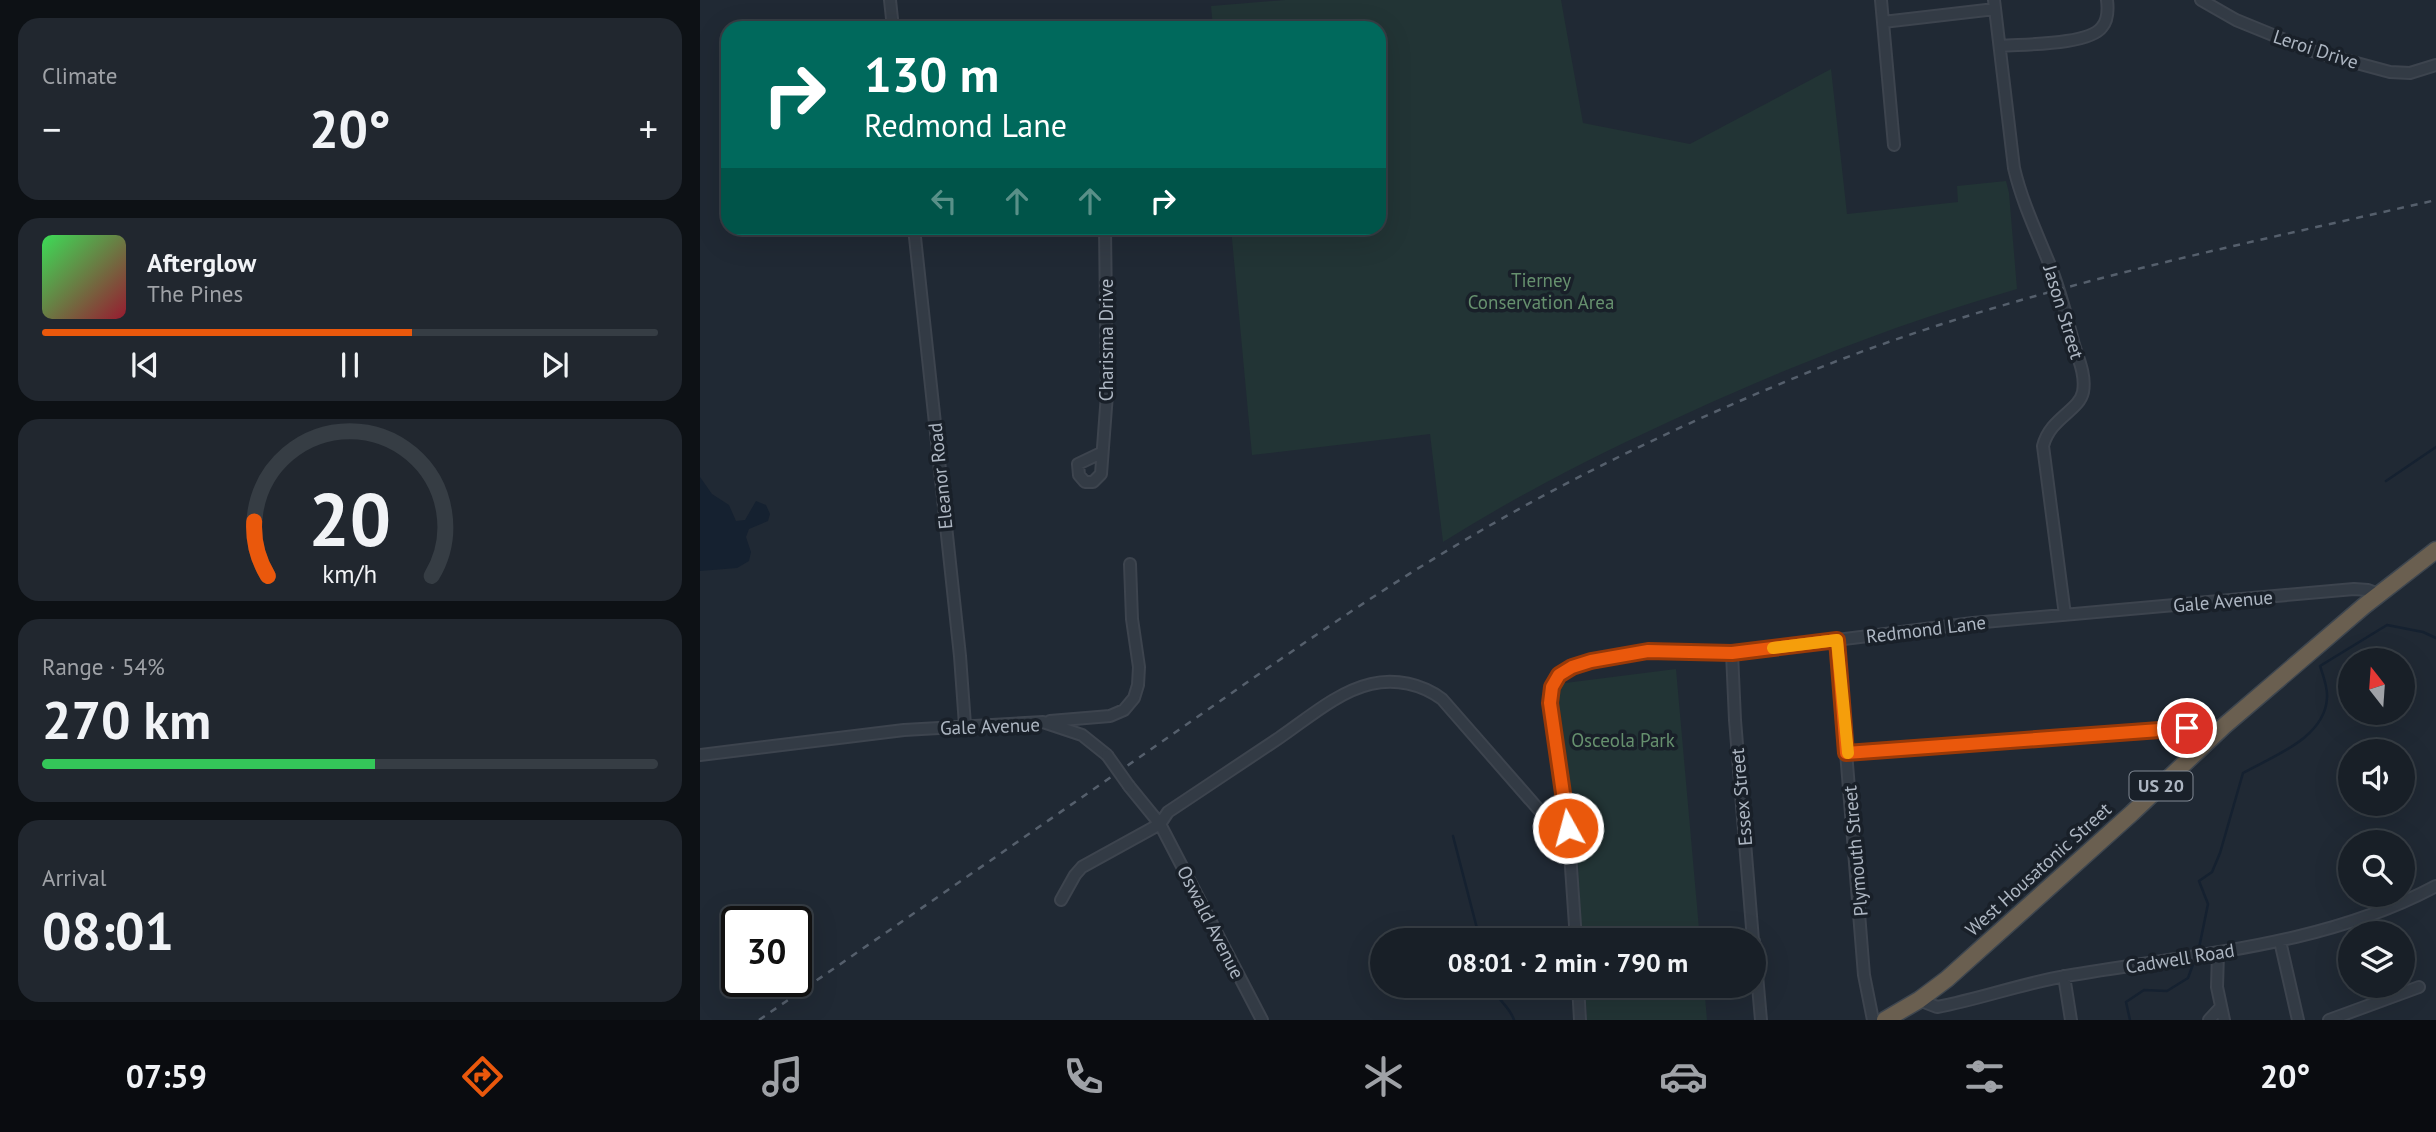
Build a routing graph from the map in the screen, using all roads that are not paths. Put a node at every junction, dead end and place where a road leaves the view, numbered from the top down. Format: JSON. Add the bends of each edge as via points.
{"nodes":[{"id":1,"x":890,"y":0,"type":"edge"},
{"id":2,"x":1881,"y":0,"type":"edge"},
{"id":3,"x":2107,"y":0,"type":"edge"},
{"id":4,"x":2201,"y":0,"type":"edge"},
{"id":5,"x":1995,"y":5,"type":"edge"},
{"id":6,"x":892,"y":21,"type":"edge"},
{"id":7,"x":1883,"y":22,"type":"junction"},
{"id":8,"x":2001,"y":46,"type":"junction"},
{"id":9,"x":2436,"y":65,"type":"edge"},
{"id":10,"x":1894,"y":145,"type":"dead end"},
{"id":11,"x":916,"y":235,"type":"edge"},
{"id":12,"x":1105,"y":235,"type":"edge"},
{"id":13,"x":1101,"y":453,"type":"dead end"},
{"id":14,"x":2436,"y":550,"type":"edge"},
{"id":15,"x":1130,"y":565,"type":"dead end"},
{"id":16,"x":2379,"y":594,"type":"junction"},
{"id":17,"x":2065,"y":614,"type":"junction"},
{"id":18,"x":1837,"y":640,"type":"junction"},
{"id":19,"x":1732,"y":653,"type":"junction"},
{"id":20,"x":1043,"y":722,"type":"junction"},
{"id":21,"x":965,"y":725,"type":"junction"},
{"id":22,"x":2224,"y":726,"type":"junction"},
{"id":23,"x":1846,"y":753,"type":"junction"},
{"id":24,"x":700,"y":755,"type":"edge"},
{"id":25,"x":1160,"y":824,"type":"junction"},
{"id":26,"x":1569,"y":838,"type":"junction"},
{"id":27,"x":2436,"y":886,"type":"edge"},
{"id":28,"x":1061,"y":900,"type":"dead end"},
{"id":29,"x":1575,"y":928,"type":"edge"},
{"id":30,"x":1752,"y":928,"type":"edge"},
{"id":31,"x":2280,"y":941,"type":"junction"},
{"id":32,"x":2218,"y":953,"type":"junction"},
{"id":33,"x":2064,"y":976,"type":"junction"},
{"id":34,"x":2419,"y":987,"type":"dead end"},
{"id":35,"x":1579,"y":998,"type":"edge"},
{"id":36,"x":1759,"y":998,"type":"edge"},
{"id":37,"x":1919,"y":1000,"type":"junction"},
{"id":38,"x":2220,"y":1008,"type":"junction"},
{"id":39,"x":1262,"y":1020,"type":"edge"},
{"id":40,"x":1580,"y":1020,"type":"edge"},
{"id":41,"x":1761,"y":1020,"type":"edge"},
{"id":42,"x":1873,"y":1020,"type":"edge"},
{"id":43,"x":1885,"y":1020,"type":"edge"},
{"id":44,"x":2071,"y":1020,"type":"edge"},
{"id":45,"x":2209,"y":1020,"type":"edge"},
{"id":46,"x":2224,"y":1020,"type":"edge"},
{"id":47,"x":2298,"y":1020,"type":"edge"},
{"id":48,"x":2329,"y":1020,"type":"edge"}],
"edges":[{"from":1,"to":6,"type":"street"},
{"from":2,"to":7,"type":"street"},
{"from":3,"to":8,"type":"street","via":[[2106,20],[2091,35]]},
{"from":4,"to":9,"type":"street","name":"Leroi Drive","via":[[2236,20],[2312,51],[2390,72],[2410,73]]},
{"from":5,"to":7,"type":"street"},
{"from":5,"to":8,"type":"street","name":"Jason Street"},
{"from":7,"to":10,"type":"street"},
{"from":8,"to":17,"type":"street","name":"Jason Street","via":[[2019,190],[2059,291],[2084,378],[2078,403],[2051,428],[2043,446]]},
{"from":11,"to":21,"type":"street","name":"Eleanor Road"},
{"from":12,"to":13,"type":"street","name":"Charisma Drive","via":[[1107,404]]},
{"from":14,"to":16,"type":"highway","name":"West Housatonic Street","number":"US 20"},
{"from":15,"to":20,"type":"street","via":[[1139,673],[1133,698],[1124,710],[1110,716]]},
{"from":16,"to":17,"type":"street","name":"Gale Avenue","via":[[2354,589]]},
{"from":16,"to":22,"type":"highway","name":"West Housatonic Street","number":"US 20"},
{"from":17,"to":18,"type":"street","name":"Redmond Lane"},
{"from":18,"to":19,"type":"street","name":"Redmond Lane"},
{"from":18,"to":23,"type":"street","name":"Plymouth Street"},
{"from":19,"to":26,"type":"street","name":"Redmond Lane","via":[[1635,653],[1581,664],[1555,679],[1550,703]]},
{"from":19,"to":30,"type":"street","name":"Essex Street"},
{"from":20,"to":21,"type":"street","name":"Gale Avenue"},
{"from":20,"to":25,"type":"street","name":"Gale Avenue","bridge":true,"via":[[1083,735],[1107,755]]},
{"from":21,"to":24,"type":"street","name":"Gale Avenue"},
{"from":22,"to":23,"type":"street"},
{"from":22,"to":37,"type":"highway","name":"West Housatonic Street","number":"US 20","via":[[1981,950]]},
{"from":23,"to":42,"type":"street","name":"Plymouth Street","via":[[1864,975]]},
{"from":25,"to":26,"type":"street","via":[[1168,812],[1323,708],[1355,689],[1398,682],[1424,688],[1441,699]]},
{"from":25,"to":28,"type":"street","via":[[1082,867]]},
{"from":25,"to":39,"type":"street","name":"Oswald Avenue"},
{"from":26,"to":29,"type":"street","name":"Redmond Lane"},
{"from":27,"to":31,"type":"street","name":"Cadwell Road","via":[[2361,918]]},
{"from":31,"to":32,"type":"street","name":"Cadwell Road"},
{"from":31,"to":47,"type":"street"},
{"from":32,"to":33,"type":"street","name":"Cadwell Road"},
{"from":32,"to":38,"type":"street"},
{"from":33,"to":37,"type":"street","name":"Cadwell Road","via":[[1937,1007]]},
{"from":33,"to":44,"type":"street"},
{"from":34,"to":48,"type":"street"},
{"from":35,"to":40,"type":"street"},
{"from":36,"to":41,"type":"street","name":"Essex Street"},
{"from":37,"to":43,"type":"highway","name":"West Housatonic Street","number":"US 20"},
{"from":38,"to":45,"type":"street"},
{"from":38,"to":46,"type":"street"}]}
